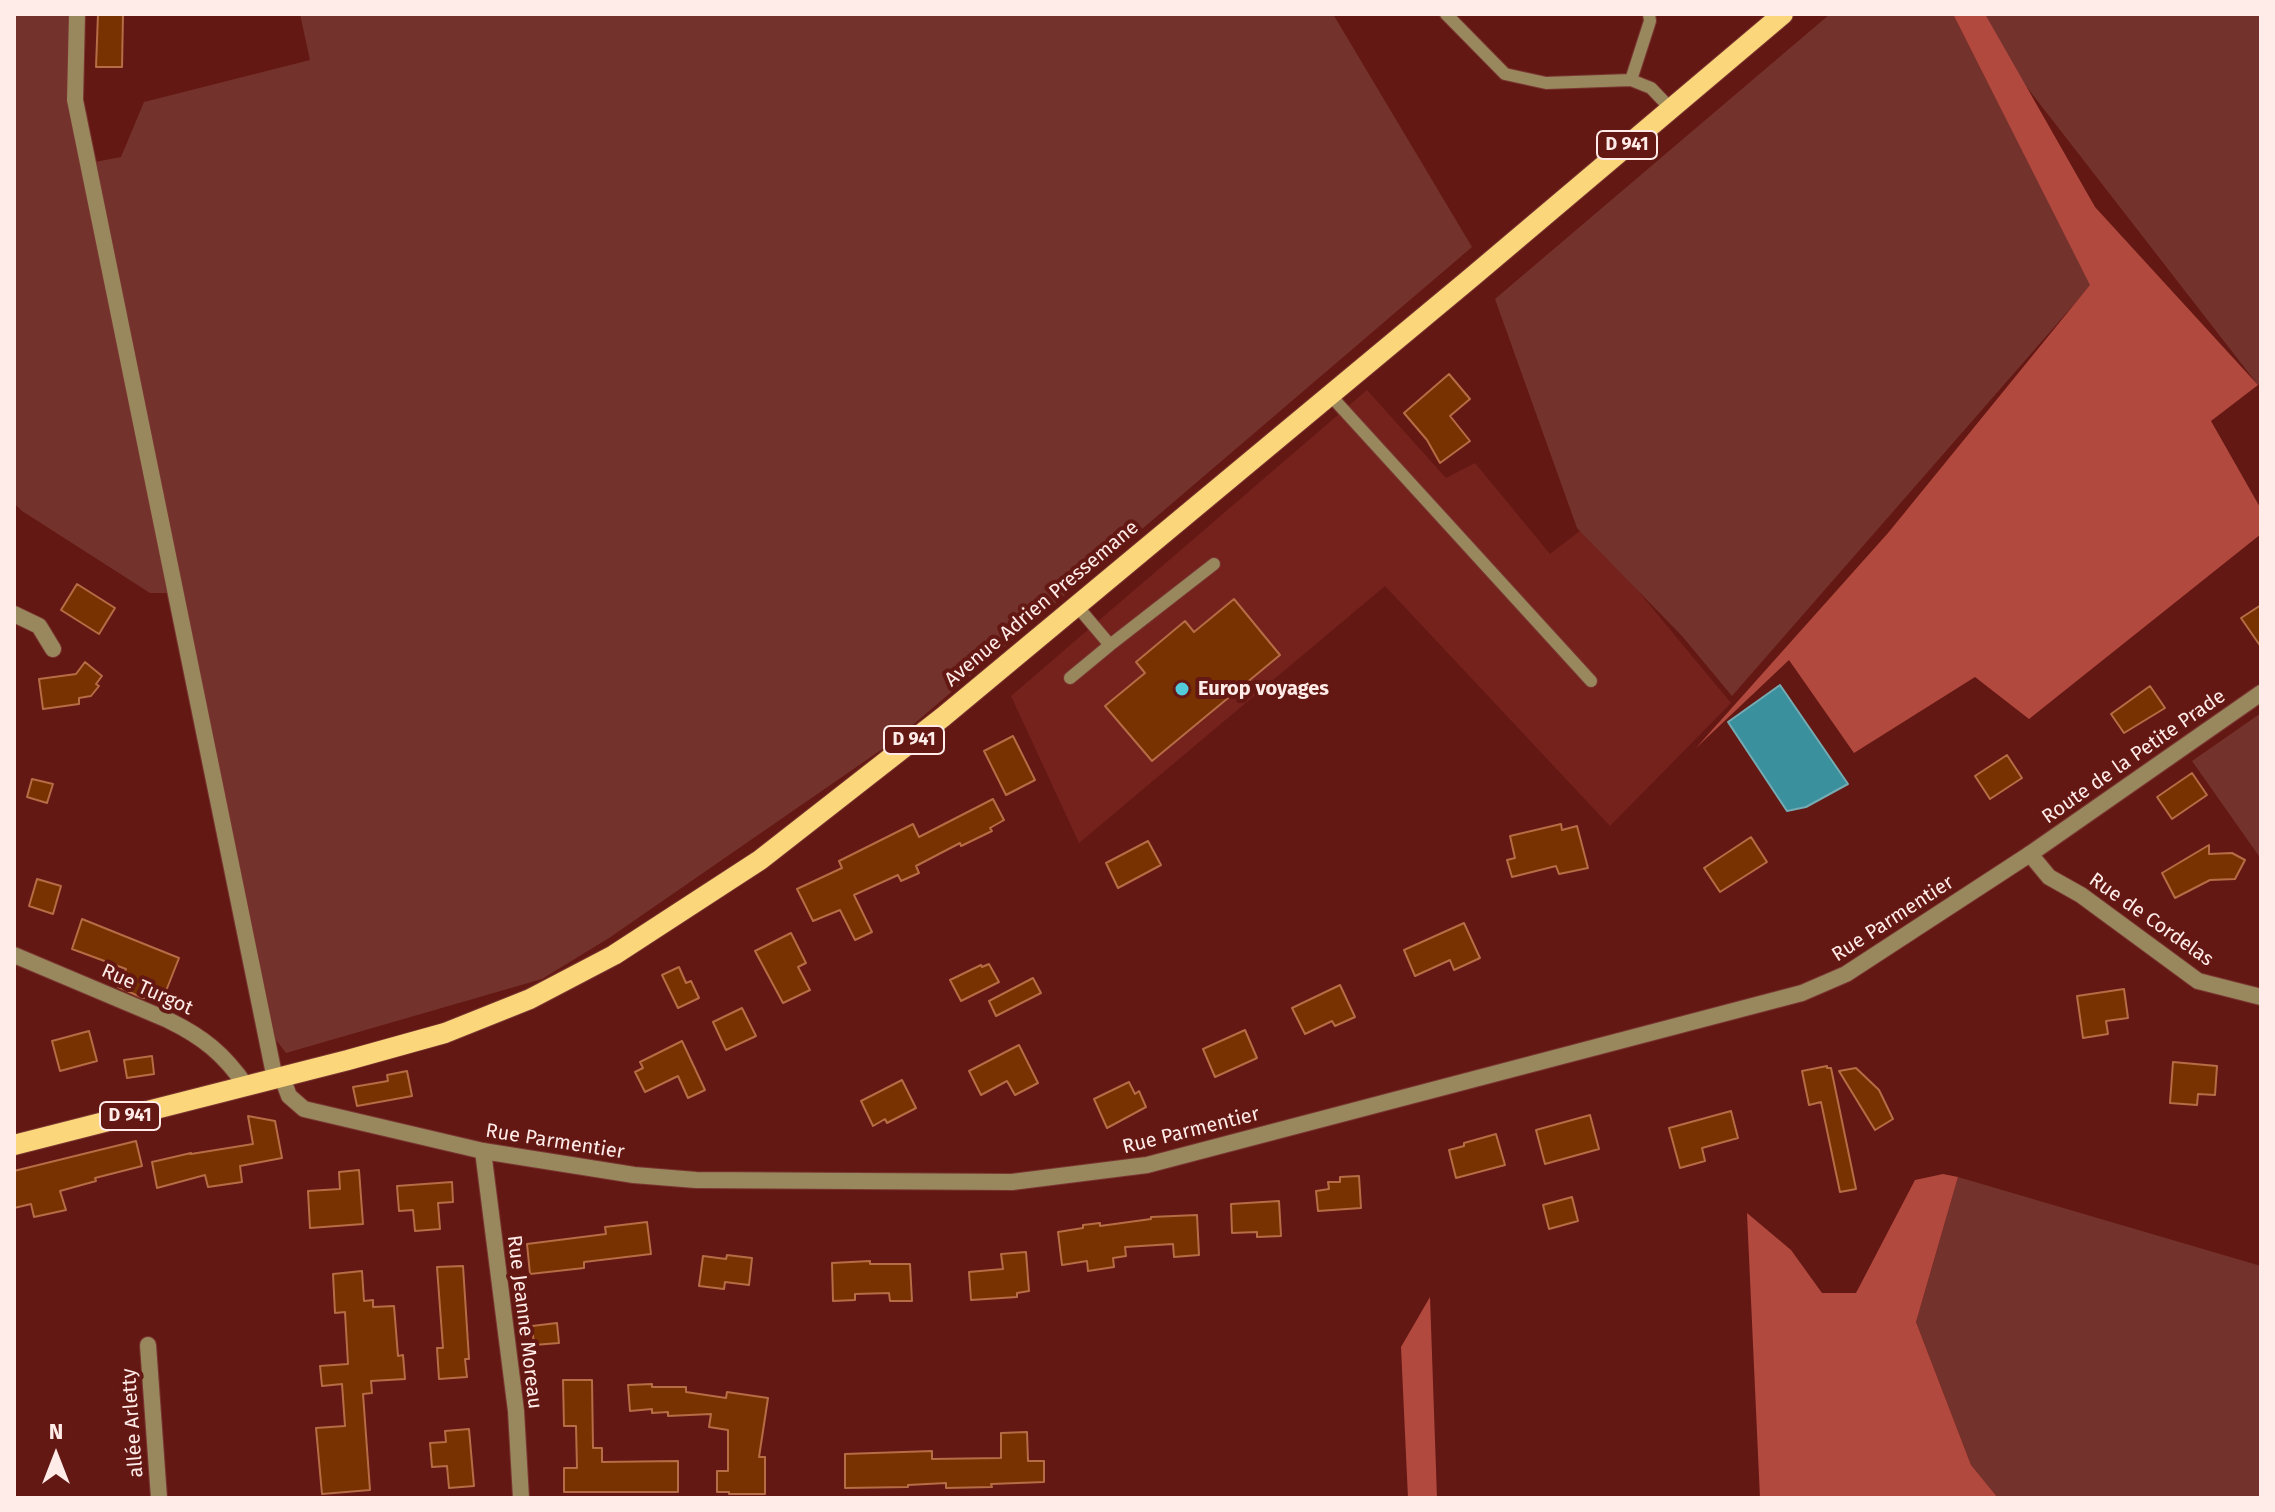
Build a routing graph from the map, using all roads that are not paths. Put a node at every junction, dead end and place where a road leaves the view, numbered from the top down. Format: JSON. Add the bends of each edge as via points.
{"nodes":[{"id":1,"x":77,"y":14,"type":"edge"},
{"id":2,"x":1446,"y":14,"type":"edge"},
{"id":3,"x":1649,"y":14,"type":"edge"},
{"id":4,"x":1783,"y":14,"type":"edge"},
{"id":5,"x":1631,"y":80,"type":"junction"},
{"id":6,"x":1671,"y":109,"type":"junction"},
{"id":7,"x":1330,"y":395,"type":"junction"},
{"id":8,"x":1214,"y":564,"type":"dead end"},
{"id":9,"x":1077,"y":606,"type":"junction"},
{"id":10,"x":14,"y":614,"type":"edge"},
{"id":11,"x":1110,"y":645,"type":"junction"},
{"id":12,"x":53,"y":649,"type":"dead end"},
{"id":13,"x":1070,"y":678,"type":"dead end"},
{"id":14,"x":1591,"y":681,"type":"dead end"},
{"id":15,"x":2261,"y":693,"type":"edge"},
{"id":16,"x":2030,"y":854,"type":"junction"},
{"id":17,"x":14,"y":955,"type":"edge"},
{"id":18,"x":2261,"y":997,"type":"edge"},
{"id":19,"x":278,"y":1078,"type":"junction"},
{"id":20,"x":246,"y":1086,"type":"junction"},
{"id":21,"x":14,"y":1145,"type":"edge"},
{"id":22,"x":483,"y":1151,"type":"junction"},
{"id":23,"x":148,"y":1345,"type":"dead end"},
{"id":24,"x":159,"y":1498,"type":"edge"},
{"id":25,"x":521,"y":1498,"type":"edge"}],
"edges":[{"from":1,"to":19,"type":"street","via":[[75,100]]},
{"from":2,"to":5,"type":"lane","via":[[1505,74],[1546,83]]},
{"from":3,"to":5,"type":"lane"},
{"from":4,"to":6,"type":"main road","name":"Avenue Adrien Pressemane","number":"D 941"},
{"from":5,"to":6,"type":"lane","via":[[1651,88]]},
{"from":6,"to":7,"type":"main road","name":"Avenue Adrien Pressemane","number":"D 941"},
{"from":7,"to":9,"type":"main road","name":"Avenue Adrien Pressemane","number":"D 941"},
{"from":7,"to":14,"type":"lane"},
{"from":8,"to":11,"type":"lane"},
{"from":9,"to":11,"type":"lane"},
{"from":9,"to":19,"type":"main road","name":"Avenue Adrien Pressemane","number":"D 941","via":[[760,860],[614,955],[530,999],[445,1033]]},
{"from":10,"to":12,"type":"street","via":[[39,626]]},
{"from":11,"to":13,"type":"lane"},
{"from":15,"to":16,"type":"street","name":"Route de la Petite Prade"},
{"from":16,"to":18,"type":"street","name":"Rue de Cordelas","via":[[2049,877],[2198,981]]},
{"from":16,"to":22,"type":"street","name":"Rue Parmentier","via":[[1846,974],[1802,993],[1147,1165],[1012,1182],[696,1180]]},
{"from":17,"to":20,"type":"street","name":"Rue Turgot","via":[[193,1032]]},
{"from":19,"to":20,"type":"main road","name":"Avenue Adrien Pressemane","number":"D 941"},
{"from":19,"to":22,"type":"street","name":"Rue Parmentier","via":[[304,1109]]},
{"from":20,"to":21,"type":"main road","number":"D 941"},
{"from":22,"to":25,"type":"street","name":"Rue Jeanne Moreau","via":[[516,1411]]},
{"from":23,"to":24,"type":"street","name":"allée Arletty"}]}
